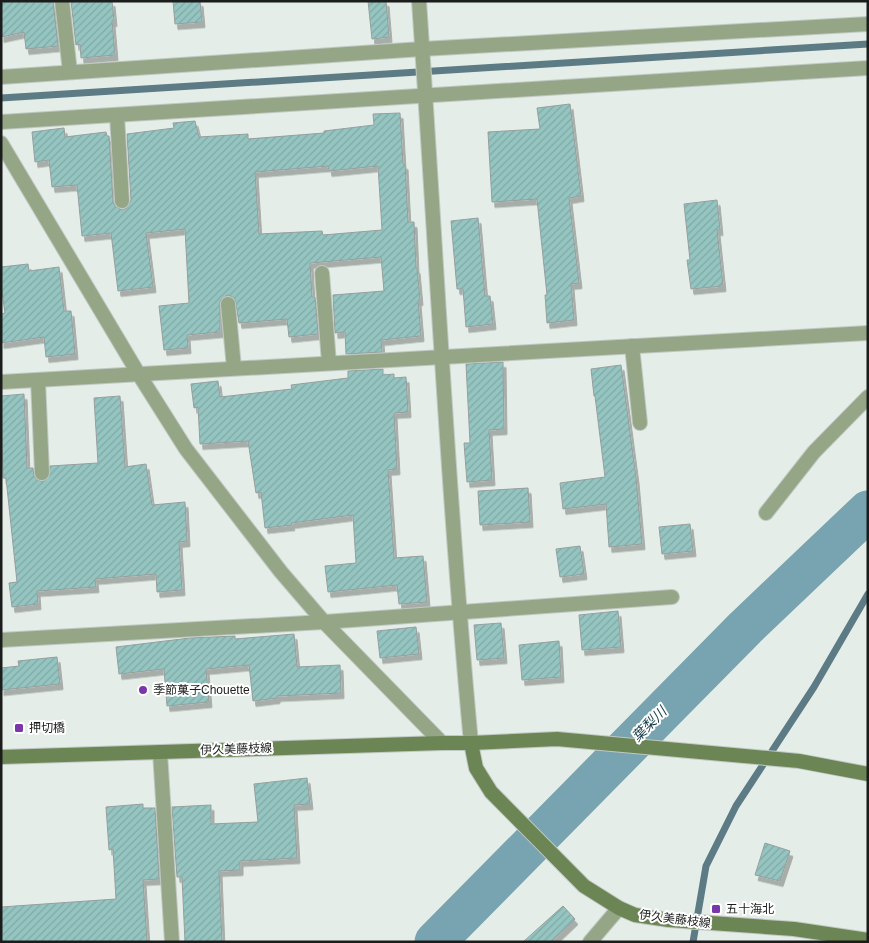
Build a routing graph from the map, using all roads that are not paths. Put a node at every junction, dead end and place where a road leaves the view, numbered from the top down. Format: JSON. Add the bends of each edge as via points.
{"nodes":[{"id":1,"x":62,"y":1,"type":"edge"},
{"id":2,"x":419,"y":1,"type":"edge"},
{"id":3,"x":868,"y":24,"type":"edge"},
{"id":4,"x":422,"y":49,"type":"junction"},
{"id":5,"x":868,"y":68,"type":"edge"},
{"id":6,"x":70,"y":72,"type":"junction"},
{"id":7,"x":1,"y":77,"type":"edge"},
{"id":8,"x":426,"y":95,"type":"junction"},
{"id":9,"x":117,"y":115,"type":"junction"},
{"id":10,"x":1,"y":122,"type":"edge"},
{"id":11,"x":1,"y":143,"type":"edge"},
{"id":12,"x":122,"y":201,"type":"dead end"},
{"id":13,"x":322,"y":273,"type":"dead end"},
{"id":14,"x":228,"y":304,"type":"dead end"},
{"id":15,"x":868,"y":333,"type":"edge"},
{"id":16,"x":632,"y":346,"type":"junction"},
{"id":17,"x":440,"y":356,"type":"junction"},
{"id":18,"x":329,"y":363,"type":"junction"},
{"id":19,"x":234,"y":368,"type":"junction"},
{"id":20,"x":138,"y":373,"type":"junction"},
{"id":21,"x":38,"y":380,"type":"junction"},
{"id":22,"x":1,"y":382,"type":"edge"},
{"id":23,"x":868,"y":398,"type":"edge"},
{"id":24,"x":640,"y":423,"type":"dead end"},
{"id":25,"x":42,"y":473,"type":"dead end"},
{"id":26,"x":766,"y":513,"type":"dead end"},
{"id":27,"x":672,"y":597,"type":"dead end"},
{"id":28,"x":459,"y":613,"type":"junction"},
{"id":29,"x":324,"y":622,"type":"junction"},
{"id":30,"x":1,"y":640,"type":"edge"},
{"id":31,"x":442,"y":743,"type":"junction"},
{"id":32,"x":471,"y":743,"type":"junction"},
{"id":33,"x":160,"y":752,"type":"junction"},
{"id":34,"x":1,"y":757,"type":"edge"},
{"id":35,"x":868,"y":774,"type":"edge"},
{"id":36,"x":619,"y":908,"type":"junction"},
{"id":37,"x":868,"y":940,"type":"edge"},
{"id":38,"x":172,"y":942,"type":"edge"},
{"id":39,"x":590,"y":942,"type":"edge"}],
"edges":[{"from":1,"to":6,"type":"street"},
{"from":2,"to":4,"type":"street"},
{"from":3,"to":4,"type":"street"},
{"from":4,"to":6,"type":"street"},
{"from":4,"to":8,"type":"street"},
{"from":5,"to":8,"type":"street"},
{"from":6,"to":7,"type":"street"},
{"from":8,"to":9,"type":"street"},
{"from":8,"to":17,"type":"street"},
{"from":9,"to":10,"type":"street"},
{"from":9,"to":12,"type":"street"},
{"from":11,"to":20,"type":"street"},
{"from":13,"to":18,"type":"street"},
{"from":14,"to":19,"type":"street"},
{"from":15,"to":16,"type":"street"},
{"from":16,"to":17,"type":"street"},
{"from":16,"to":24,"type":"street"},
{"from":17,"to":18,"type":"street"},
{"from":17,"to":28,"type":"street"},
{"from":18,"to":19,"type":"street"},
{"from":19,"to":20,"type":"street"},
{"from":20,"to":21,"type":"street"},
{"from":20,"to":29,"type":"street","via":[[186,448],[281,572]]},
{"from":21,"to":22,"type":"street"},
{"from":21,"to":25,"type":"street"},
{"from":23,"to":26,"type":"street","via":[[814,452]]},
{"from":27,"to":28,"type":"street"},
{"from":28,"to":29,"type":"street"},
{"from":28,"to":32,"type":"street"},
{"from":29,"to":30,"type":"street"},
{"from":29,"to":31,"type":"street"},
{"from":31,"to":32,"type":"main road","name":"伊久美藤枝線"},
{"from":31,"to":33,"type":"main road","name":"伊久美藤枝線"},
{"from":32,"to":35,"type":"main road","name":"伊久美藤枝線","via":[[557,739],[799,761]]},
{"from":32,"to":36,"type":"main road","name":"伊久美藤枝線","via":[[476,768],[491,792],[584,886]]},
{"from":33,"to":34,"type":"main road","name":"伊久美藤枝線"},
{"from":33,"to":38,"type":"street"},
{"from":36,"to":37,"type":"main road","name":"伊久美藤枝線","via":[[636,915],[669,920],[794,929]]},
{"from":36,"to":39,"type":"street"}]}
